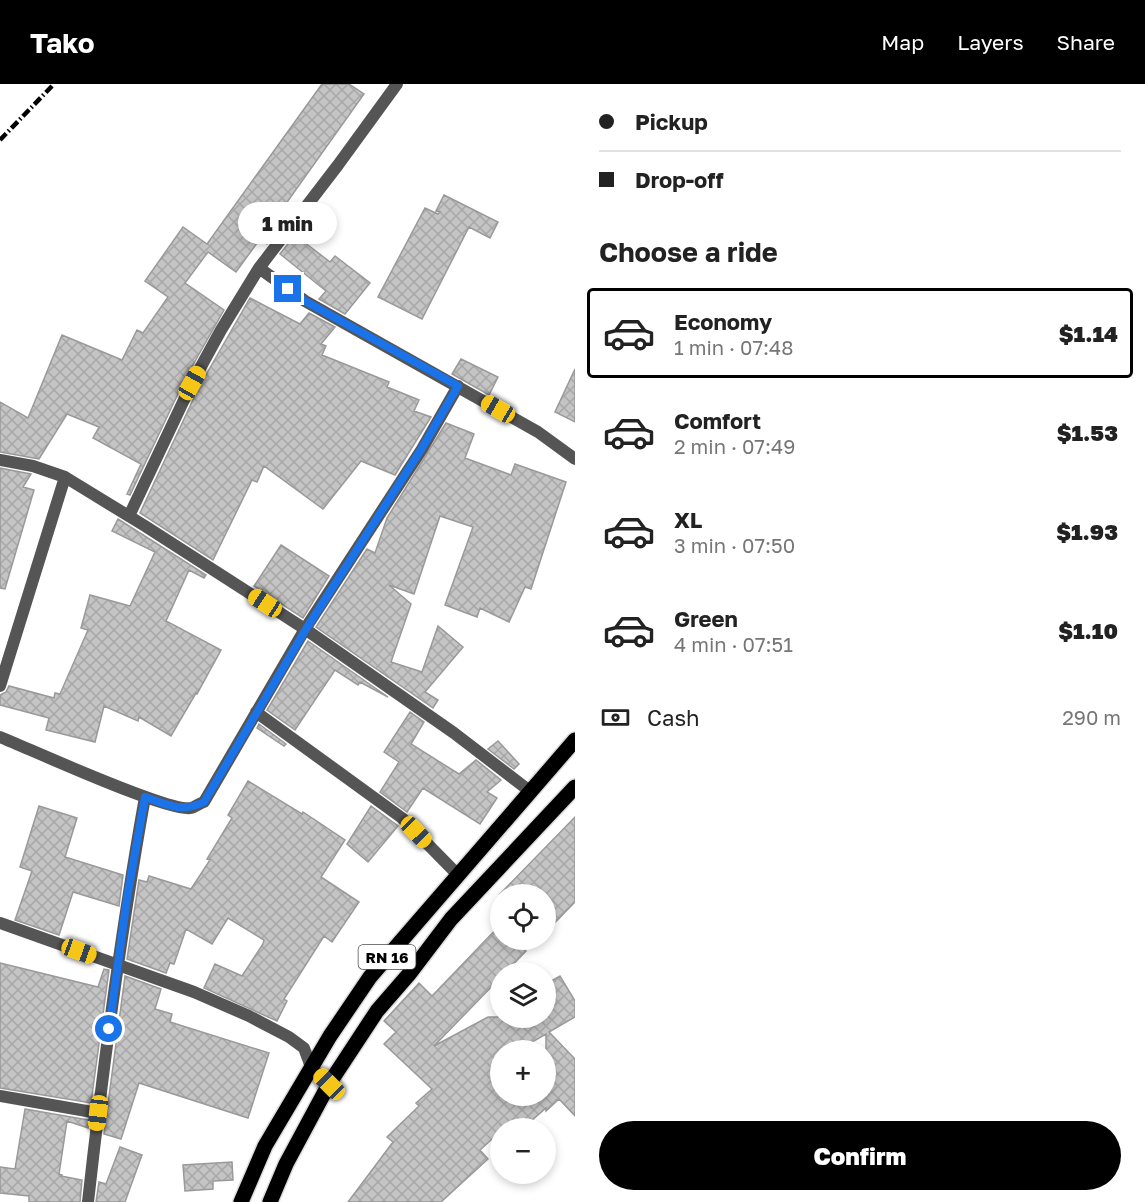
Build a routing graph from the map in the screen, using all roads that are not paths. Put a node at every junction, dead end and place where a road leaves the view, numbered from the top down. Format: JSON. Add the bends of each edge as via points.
{"nodes":[{"id":1,"x":397,"y":84,"type":"edge"},
{"id":2,"x":259,"y":268,"type":"junction"},
{"id":3,"x":458,"y":386,"type":"junction"},
{"id":4,"x":575,"y":459,"type":"edge"},
{"id":5,"x":0,"y":460,"type":"edge"},
{"id":6,"x":66,"y":477,"type":"junction"},
{"id":7,"x":129,"y":516,"type":"junction"},
{"id":8,"x":306,"y":629,"type":"junction"},
{"id":9,"x":0,"y":686,"type":"edge"},
{"id":10,"x":256,"y":712,"type":"junction"},
{"id":11,"x":0,"y":737,"type":"edge"},
{"id":12,"x":575,"y":740,"type":"edge"},
{"id":13,"x":575,"y":787,"type":"edge"},
{"id":14,"x":531,"y":792,"type":"junction"},
{"id":15,"x":145,"y":797,"type":"junction"},
{"id":16,"x":458,"y":875,"type":"junction"},
{"id":17,"x":0,"y":923,"type":"edge"},
{"id":18,"x":118,"y":966,"type":"junction"},
{"id":19,"x":311,"y":1067,"type":"junction"},
{"id":20,"x":329,"y":1084,"type":"junction"},
{"id":21,"x":0,"y":1096,"type":"edge"},
{"id":22,"x":98,"y":1113,"type":"junction"},
{"id":23,"x":88,"y":1202,"type":"edge"},
{"id":24,"x":242,"y":1202,"type":"edge"},
{"id":25,"x":270,"y":1202,"type":"edge"}],
"edges":[{"from":1,"to":2,"type":"street"},
{"from":2,"to":3,"type":"street","via":[[305,301]]},
{"from":2,"to":7,"type":"street","via":[[192,383]]},
{"from":3,"to":4,"type":"street","via":[[538,432]]},
{"from":3,"to":8,"type":"street"},
{"from":5,"to":6,"type":"street"},
{"from":6,"to":7,"type":"street"},
{"from":6,"to":9,"type":"street"},
{"from":7,"to":8,"type":"street"},
{"from":8,"to":10,"type":"street"},
{"from":8,"to":14,"type":"street"},
{"from":10,"to":15,"type":"street","via":[[204,802],[191,808],[175,807]]},
{"from":10,"to":16,"type":"street","via":[[402,818]]},
{"from":11,"to":15,"type":"street"},
{"from":12,"to":14,"type":"main road","number":"RN 16"},
{"from":13,"to":20,"type":"main road","number":"RN 16","via":[[451,919],[377,1011]]},
{"from":14,"to":16,"type":"main road","number":"RN 16"},
{"from":15,"to":18,"type":"street"},
{"from":16,"to":19,"type":"main road","number":"RN 16","via":[[370,977]]},
{"from":17,"to":18,"type":"street"},
{"from":18,"to":19,"type":"street","via":[[249,1016],[304,1048]]},
{"from":18,"to":22,"type":"street"},
{"from":19,"to":20,"type":"street"},
{"from":19,"to":24,"type":"main road","number":"RN 16","via":[[265,1146]]},
{"from":20,"to":25,"type":"main road","number":"RN 16"},
{"from":21,"to":22,"type":"street"},
{"from":22,"to":23,"type":"street"}]}
